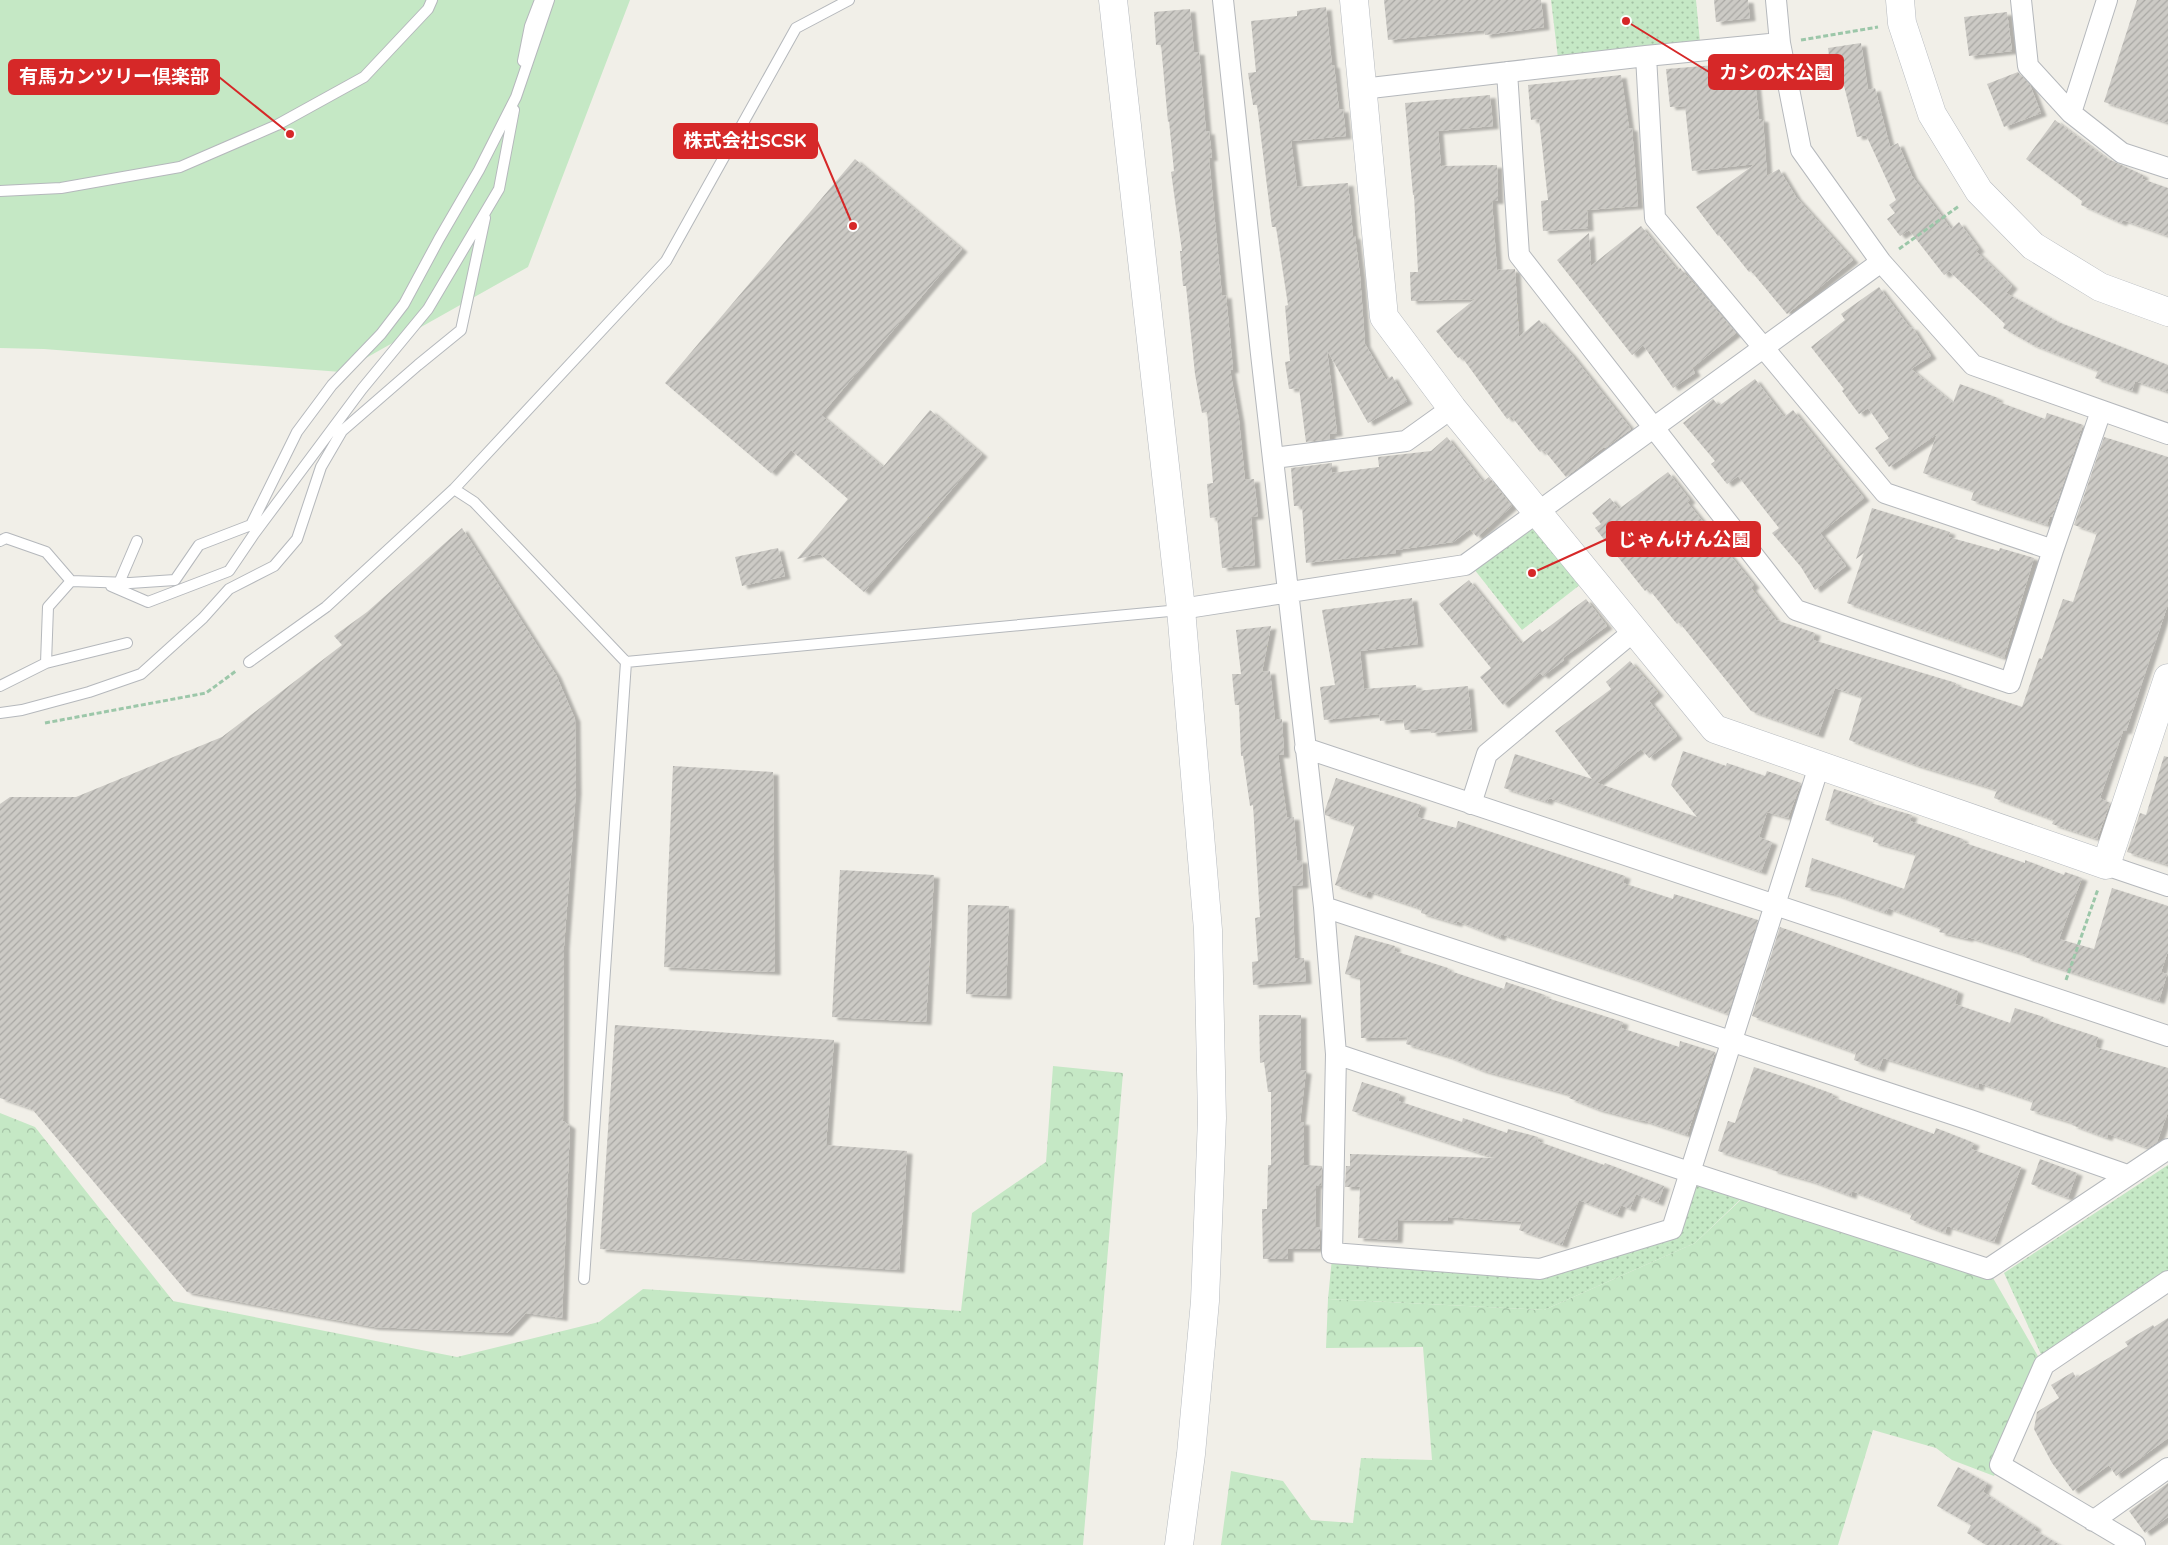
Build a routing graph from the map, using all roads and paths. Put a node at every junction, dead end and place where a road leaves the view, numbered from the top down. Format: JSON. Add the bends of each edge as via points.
{"nodes":[{"id":1,"x":432,"y":0,"type":"edge"},
{"id":2,"x":540,"y":0,"type":"edge"},
{"id":3,"x":549,"y":0,"type":"edge"},
{"id":4,"x":849,"y":0,"type":"edge"},
{"id":5,"x":1114,"y":0,"type":"edge"},
{"id":6,"x":1223,"y":0,"type":"edge"},
{"id":7,"x":1354,"y":0,"type":"edge"},
{"id":8,"x":1776,"y":0,"type":"edge"},
{"id":9,"x":2021,"y":0,"type":"edge"},
{"id":10,"x":2107,"y":0,"type":"edge"},
{"id":11,"x":1901,"y":12,"type":"edge"},
{"id":12,"x":1780,"y":43,"type":"junction"},
{"id":13,"x":1646,"y":56,"type":"junction"},
{"id":14,"x":1507,"y":72,"type":"junction"},
{"id":15,"x":1362,"y":89,"type":"junction"},
{"id":16,"x":516,"y":97,"type":"junction"},
{"id":17,"x":2071,"y":113,"type":"junction"},
{"id":18,"x":2168,"y":168,"type":"edge"},
{"id":19,"x":0,"y":191,"type":"edge"},
{"id":20,"x":1979,"y":191,"type":"junction"},
{"id":21,"x":486,"y":209,"type":"junction"},
{"id":22,"x":1881,"y":262,"type":"junction"},
{"id":23,"x":2168,"y":312,"type":"edge"},
{"id":24,"x":1763,"y":347,"type":"junction"},
{"id":25,"x":1452,"y":408,"type":"junction"},
{"id":26,"x":2101,"y":411,"type":"junction"},
{"id":27,"x":1653,"y":427,"type":"junction"},
{"id":28,"x":2168,"y":434,"type":"edge"},
{"id":29,"x":1274,"y":458,"type":"junction"},
{"id":30,"x":454,"y":489,"type":"junction"},
{"id":31,"x":1536,"y":512,"type":"junction"},
{"id":32,"x":0,"y":541,"type":"edge"},
{"id":33,"x":136,"y":541,"type":"dead end"},
{"id":34,"x":2053,"y":550,"type":"junction"},
{"id":35,"x":71,"y":581,"type":"junction"},
{"id":36,"x":104,"y":582,"type":"junction"},
{"id":37,"x":119,"y":583,"type":"junction"},
{"id":38,"x":1288,"y":594,"type":"junction"},
{"id":39,"x":1181,"y":610,"type":"junction"},
{"id":40,"x":1634,"y":631,"type":"junction"},
{"id":41,"x":127,"y":643,"type":"dead end"},
{"id":42,"x":248,"y":662,"type":"joint"},
{"id":43,"x":626,"y":662,"type":"junction"},
{"id":44,"x":46,"y":663,"type":"junction"},
{"id":45,"x":2168,"y":678,"type":"edge"},
{"id":46,"x":0,"y":686,"type":"edge"},
{"id":47,"x":0,"y":713,"type":"edge"},
{"id":48,"x":39,"y":724,"type":"dead end"},
{"id":49,"x":1305,"y":748,"type":"junction"},
{"id":50,"x":1819,"y":766,"type":"junction"},
{"id":51,"x":1471,"y":804,"type":"junction"},
{"id":52,"x":2106,"y":865,"type":"junction"},
{"id":53,"x":2168,"y":886,"type":"edge"},
{"id":54,"x":1775,"y":905,"type":"junction"},
{"id":55,"x":1324,"y":908,"type":"junction"},
{"id":56,"x":2060,"y":999,"type":"junction"},
{"id":57,"x":2168,"y":1036,"type":"edge"},
{"id":58,"x":1731,"y":1042,"type":"junction"},
{"id":59,"x":1336,"y":1054,"type":"junction"},
{"id":60,"x":2168,"y":1149,"type":"edge"},
{"id":61,"x":1689,"y":1172,"type":"junction"},
{"id":62,"x":2127,"y":1175,"type":"junction"},
{"id":63,"x":584,"y":1278,"type":"dead end"},
{"id":64,"x":2168,"y":1281,"type":"edge"},
{"id":65,"x":2168,"y":1468,"type":"edge"},
{"id":66,"x":2093,"y":1521,"type":"junction"},
{"id":67,"x":1179,"y":1545,"type":"edge"},
{"id":68,"x":2135,"y":1545,"type":"edge"}],
"edges":[{"from":1,"to":19,"type":"lane","via":[[428,9],[364,77],[268,129],[180,167],[62,188]]},
{"from":2,"to":16,"type":"lane","via":[[530,26]]},
{"from":3,"to":16,"type":"lane"},
{"from":4,"to":30,"type":"lane","via":[[796,28],[666,261]]},
{"from":5,"to":39,"type":"street"},
{"from":6,"to":29,"type":"street"},
{"from":7,"to":15,"type":"street"},
{"from":8,"to":12,"type":"street"},
{"from":9,"to":17,"type":"street","via":[[2028,66]]},
{"from":10,"to":17,"type":"street"},
{"from":11,"to":12,"type":"path"},
{"from":11,"to":20,"type":"street","via":[[1932,114]]},
{"from":12,"to":13,"type":"street"},
{"from":12,"to":22,"type":"street","via":[[1801,150]]},
{"from":13,"to":14,"type":"street"},
{"from":13,"to":24,"type":"street","via":[[1655,218]]},
{"from":14,"to":15,"type":"street"},
{"from":14,"to":27,"type":"street","via":[[1519,255]]},
{"from":15,"to":25,"type":"street","via":[[1384,316]]},
{"from":16,"to":21,"type":"lane","via":[[498,189]]},
{"from":16,"to":37,"type":"lane","via":[[404,304],[381,334],[332,385],[297,432],[251,525],[199,545],[174,580]]},
{"from":17,"to":18,"type":"street","via":[[2122,153]]},
{"from":20,"to":22,"type":"path"},
{"from":20,"to":23,"type":"street","via":[[2033,246],[2100,287]]},
{"from":21,"to":36,"type":"lane","via":[[428,309],[362,389],[229,571],[148,602]]},
{"from":21,"to":47,"type":"lane","via":[[461,330],[342,430],[321,467],[297,539],[274,566],[229,589],[141,674],[89,692]]},
{"from":22,"to":24,"type":"street"},
{"from":22,"to":26,"type":"street","via":[[1973,365]]},
{"from":24,"to":27,"type":"street"},
{"from":24,"to":34,"type":"street","via":[[1885,493]]},
{"from":25,"to":29,"type":"street","via":[[1406,441]]},
{"from":25,"to":31,"type":"street"},
{"from":26,"to":28,"type":"street"},
{"from":26,"to":34,"type":"street"},
{"from":27,"to":31,"type":"street"},
{"from":27,"to":34,"type":"street","via":[[1796,610],[2010,682]]},
{"from":29,"to":38,"type":"street"},
{"from":30,"to":42,"type":"lane","via":[[326,606]]},
{"from":30,"to":43,"type":"lane","via":[[474,502]]},
{"from":31,"to":38,"type":"street","via":[[1465,564]]},
{"from":31,"to":40,"type":"street"},
{"from":32,"to":35,"type":"lane","via":[[6,538],[46,552]]},
{"from":33,"to":37,"type":"lane"},
{"from":35,"to":36,"type":"lane"},
{"from":35,"to":44,"type":"lane","via":[[48,607]]},
{"from":36,"to":37,"type":"lane"},
{"from":38,"to":39,"type":"street"},
{"from":38,"to":49,"type":"street"},
{"from":39,"to":43,"type":"lane"},
{"from":39,"to":67,"type":"street","via":[[1208,930],[1212,1118],[1205,1301]]},
{"from":40,"to":50,"type":"street","via":[[1715,729]]},
{"from":40,"to":51,"type":"street","via":[[1487,754]]},
{"from":41,"to":44,"type":"lane"},
{"from":42,"to":48,"type":"path","via":[[206,693]]},
{"from":43,"to":63,"type":"lane"},
{"from":44,"to":46,"type":"lane"},
{"from":45,"to":52,"type":"street"},
{"from":49,"to":51,"type":"street"},
{"from":49,"to":55,"type":"street"},
{"from":50,"to":52,"type":"street"},
{"from":50,"to":54,"type":"street"},
{"from":51,"to":54,"type":"street"},
{"from":52,"to":53,"type":"street"},
{"from":52,"to":56,"type":"path"},
{"from":54,"to":56,"type":"street"},
{"from":54,"to":58,"type":"street"},
{"from":55,"to":58,"type":"street"},
{"from":55,"to":59,"type":"street"},
{"from":56,"to":57,"type":"street"},
{"from":58,"to":61,"type":"street"},
{"from":58,"to":62,"type":"street"},
{"from":59,"to":61,"type":"street"},
{"from":59,"to":61,"type":"street","via":[[1332,1254],[1540,1269],[1672,1229]]},
{"from":60,"to":62,"type":"street"},
{"from":61,"to":62,"type":"street","via":[[1988,1269]]},
{"from":64,"to":66,"type":"street","via":[[2044,1365],[2000,1465]]},
{"from":65,"to":66,"type":"street"},
{"from":66,"to":68,"type":"street"}]}
